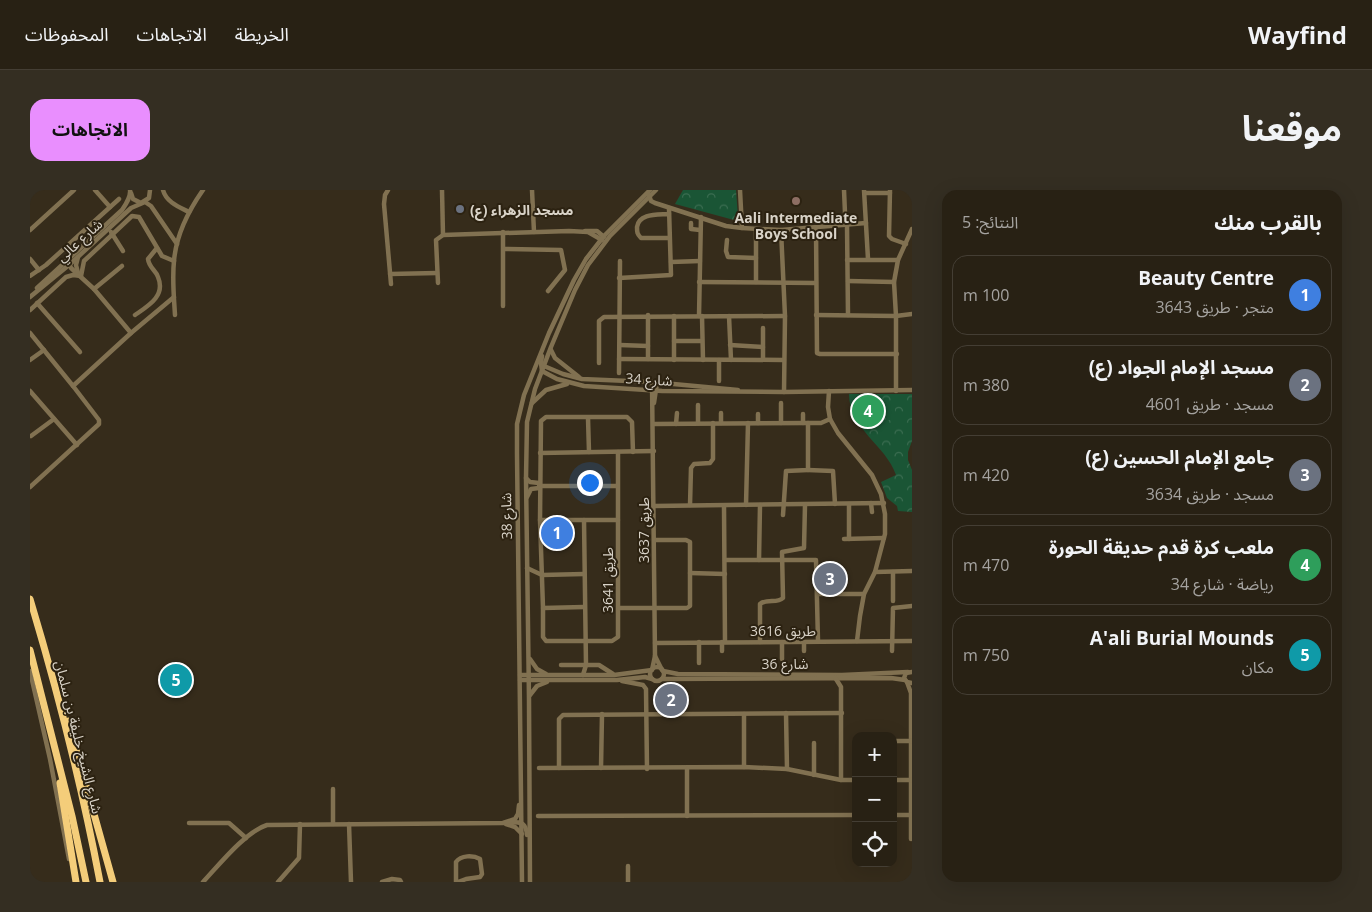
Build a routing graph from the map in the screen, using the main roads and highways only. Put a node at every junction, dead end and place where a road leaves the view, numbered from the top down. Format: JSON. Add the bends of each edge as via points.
{"nodes":[{"id":1,"x":30,"y":599,"type":"edge"},
{"id":2,"x":42,"y":639,"type":"junction"},
{"id":3,"x":30,"y":650,"type":"edge"},
{"id":4,"x":59,"y":768,"type":"junction"},
{"id":5,"x":75,"y":882,"type":"edge"},
{"id":6,"x":86,"y":882,"type":"edge"},
{"id":7,"x":100,"y":882,"type":"edge"},
{"id":8,"x":113,"y":882,"type":"edge"}],
"edges":[{"from":1,"to":2,"type":"highway","name":"شارع الشيخ خليفة بن سلمان"},
{"from":2,"to":7,"type":"highway","name":"شارع الشيخ خليفة بن سلمان","via":[[83,800]]},
{"from":2,"to":8,"type":"highway"},
{"from":3,"to":4,"type":"highway","name":"شارع الشيخ خليفة بن سلمان"},
{"from":4,"to":5,"type":"highway"},
{"from":4,"to":6,"type":"highway","name":"شارع الشيخ خليفة بن سلمان"}]}
